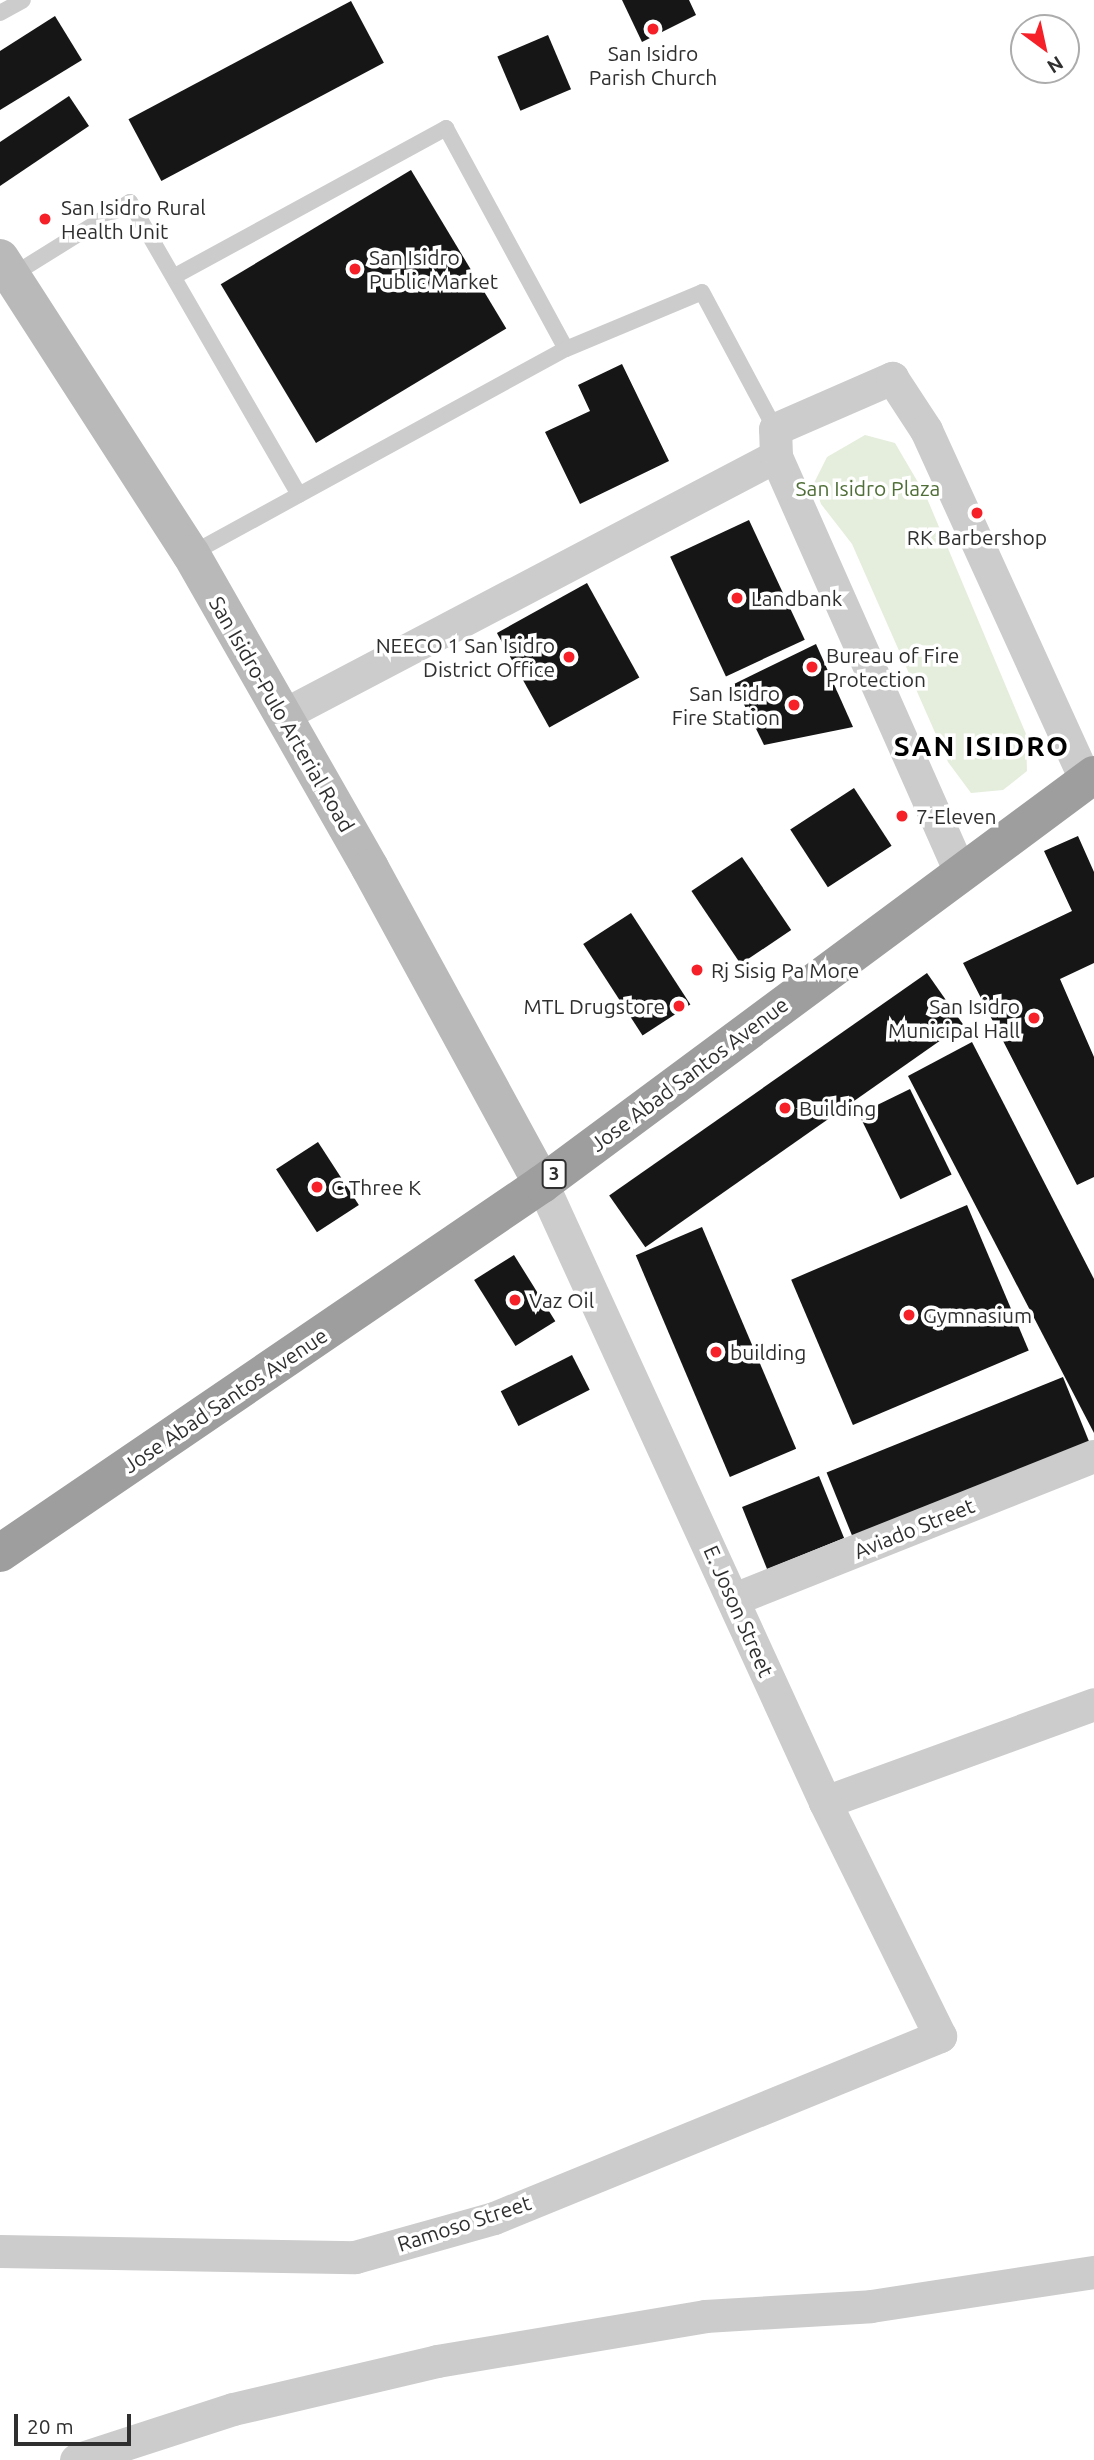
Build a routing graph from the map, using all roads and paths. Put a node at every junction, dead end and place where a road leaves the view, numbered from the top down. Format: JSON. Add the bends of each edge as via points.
{"nodes":[{"id":1,"x":23,"y":0,"type":"edge"},
{"id":2,"x":0,"y":13,"type":"edge"},
{"id":3,"x":6,"y":267,"type":"edge"},
{"id":4,"x":175,"y":276,"type":"junction"},
{"id":5,"x":566,"y":349,"type":"junction"},
{"id":6,"x":775,"y":442,"type":"junction"},
{"id":7,"x":299,"y":495,"type":"junction"},
{"id":8,"x":191,"y":554,"type":"junction"},
{"id":9,"x":281,"y":716,"type":"junction"},
{"id":10,"x":1090,"y":778,"type":"edge"},
{"id":11,"x":961,"y":874,"type":"junction"},
{"id":12,"x":542,"y":1184,"type":"junction"},
{"id":13,"x":1094,"y":1456,"type":"edge"},
{"id":14,"x":0,"y":1553,"type":"edge"},
{"id":15,"x":734,"y":1599,"type":"junction"},
{"id":16,"x":1094,"y":1704,"type":"edge"},
{"id":17,"x":825,"y":1802,"type":"junction"},
{"id":18,"x":940,"y":2036,"type":"joint"},
{"id":19,"x":0,"y":2251,"type":"edge"},
{"id":20,"x":1094,"y":2272,"type":"edge"},
{"id":21,"x":76,"y":2460,"type":"edge"}],
"edges":[{"from":1,"to":2,"type":"lane"},
{"from":3,"to":4,"type":"lane","via":[[130,201]]},
{"from":3,"to":8,"type":"main road","name":"San Isidro-Pulo Arterial Road"},
{"from":4,"to":5,"type":"lane","via":[[446,128]]},
{"from":4,"to":7,"type":"lane"},
{"from":5,"to":6,"type":"lane","via":[[702,292]]},
{"from":5,"to":7,"type":"lane"},
{"from":6,"to":9,"type":"street"},
{"from":6,"to":10,"type":"street","via":[[892,378],[926,430]]},
{"from":6,"to":11,"type":"street"},
{"from":7,"to":8,"type":"lane"},
{"from":8,"to":9,"type":"main road","name":"San Isidro-Pulo Arterial Road"},
{"from":9,"to":12,"type":"main road","name":"San Isidro-Pulo Arterial Road","via":[[370,868]]},
{"from":10,"to":11,"type":"highway","name":"Jose Abad Santos Avenue","number":"3"},
{"from":11,"to":12,"type":"highway","name":"Jose Abad Santos Avenue","number":"3"},
{"from":12,"to":14,"type":"highway","name":"Jose Abad Santos Avenue","number":"3"},
{"from":12,"to":15,"type":"street","name":"E. Joson Street"},
{"from":13,"to":15,"type":"street","name":"Aviado Street"},
{"from":15,"to":17,"type":"street","name":"E. Joson Street"},
{"from":16,"to":17,"type":"street"},
{"from":17,"to":18,"type":"street","name":"E. Joson Street"},
{"from":18,"to":19,"type":"street","name":"Ramoso Street","via":[[494,2218],[355,2257]]},
{"from":20,"to":21,"type":"street","via":[[871,2306],[705,2316],[437,2361],[233,2409]]}]}
